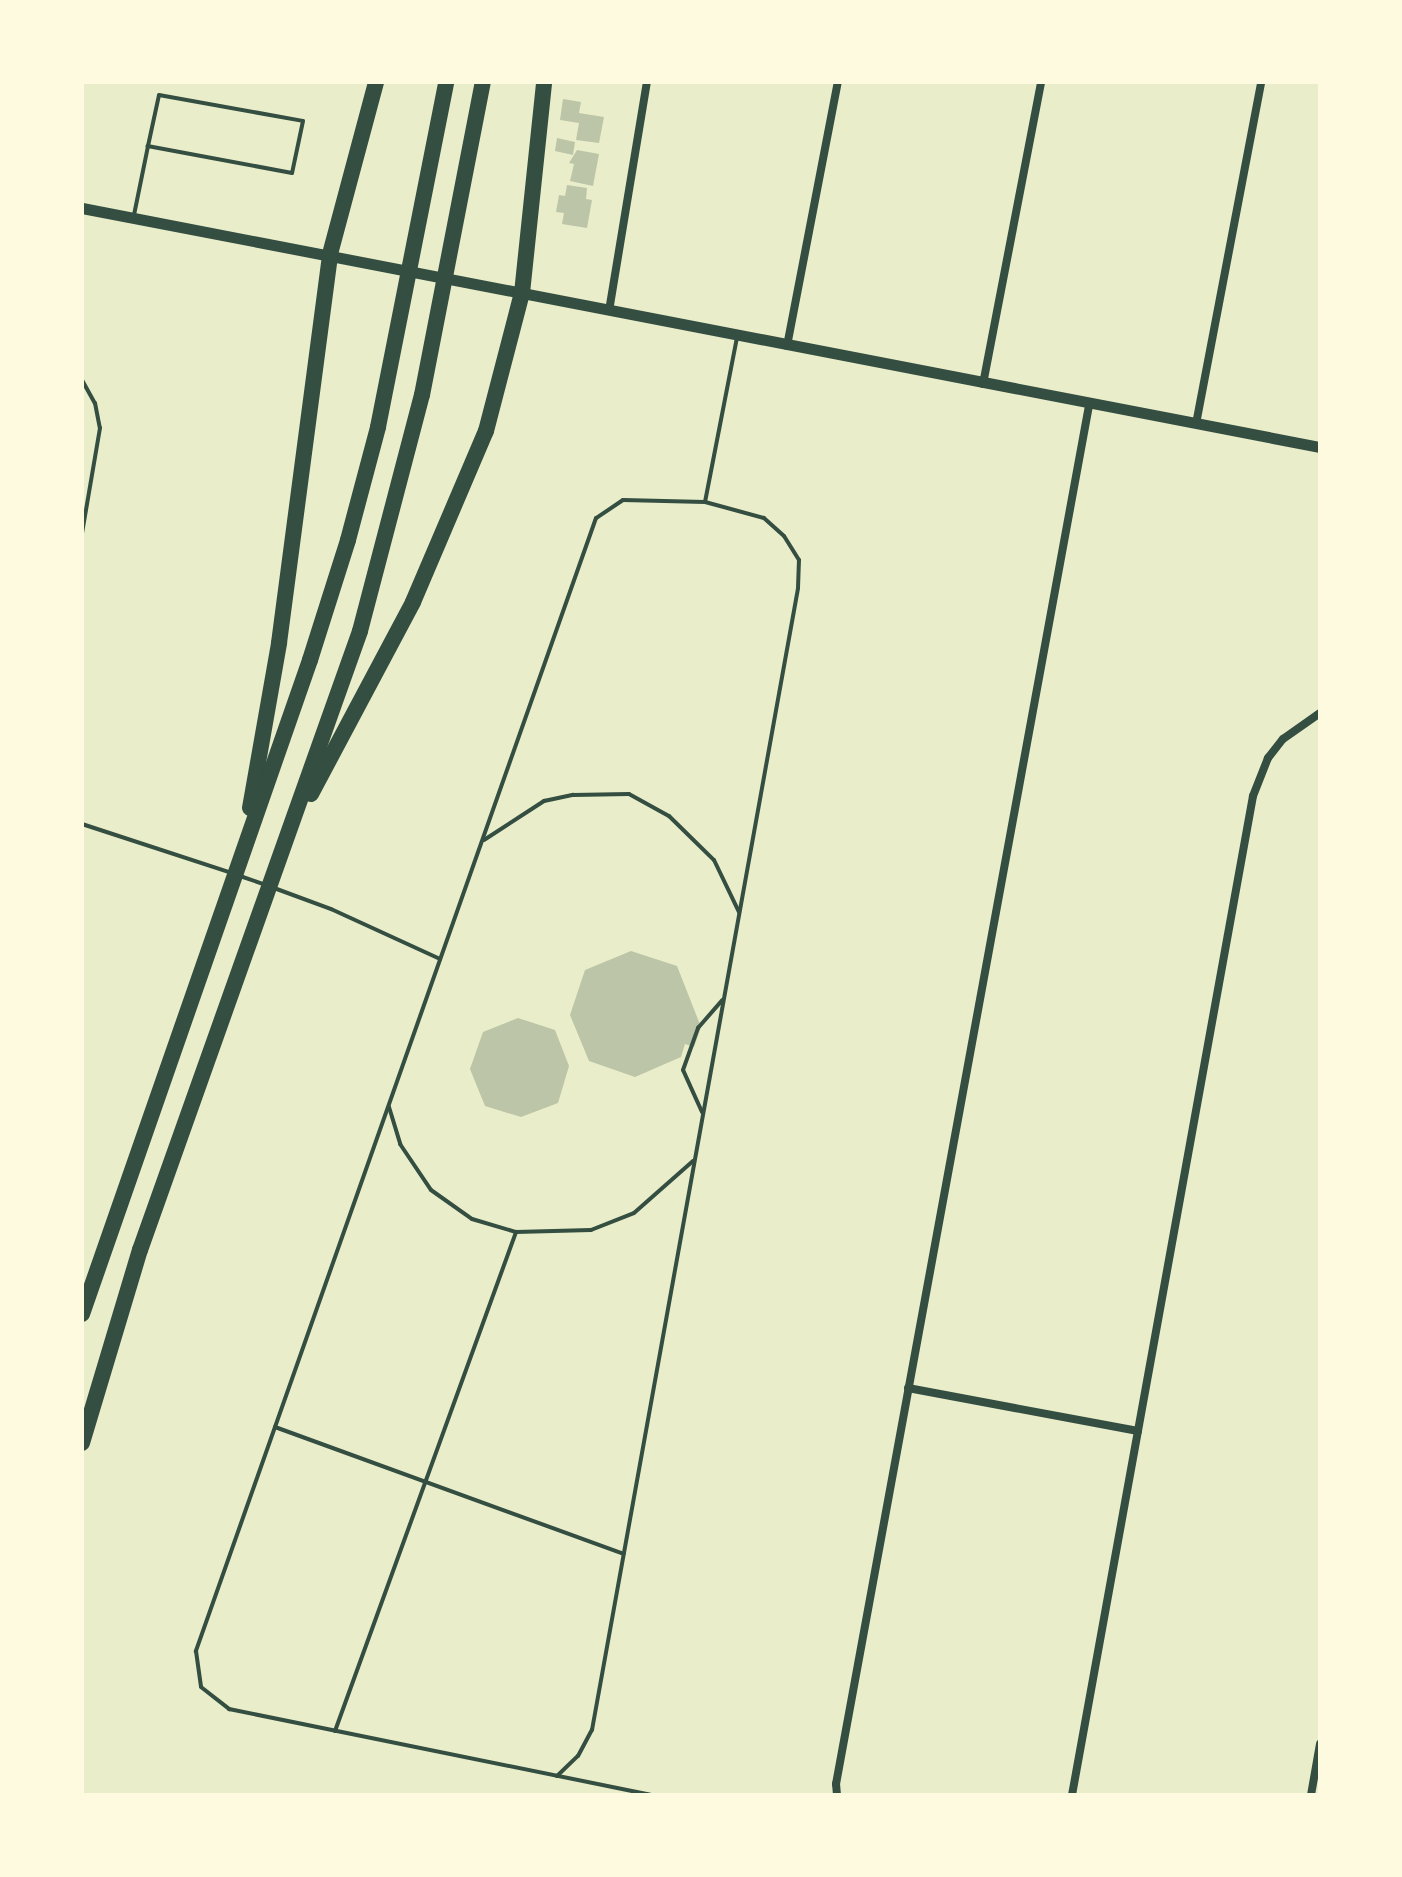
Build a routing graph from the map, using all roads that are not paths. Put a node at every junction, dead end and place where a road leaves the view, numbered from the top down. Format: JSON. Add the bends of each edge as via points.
{"nodes":[{"id":1,"x":376,"y":82,"type":"edge"},
{"id":2,"x":446,"y":82,"type":"edge"},
{"id":3,"x":483,"y":82,"type":"edge"},
{"id":4,"x":544,"y":82,"type":"edge"},
{"id":5,"x":647,"y":82,"type":"edge"},
{"id":6,"x":838,"y":82,"type":"edge"},
{"id":7,"x":1041,"y":82,"type":"edge"},
{"id":8,"x":1261,"y":82,"type":"edge"},
{"id":9,"x":148,"y":146,"type":"junction"},
{"id":10,"x":82,"y":208,"type":"edge"},
{"id":11,"x":134,"y":217,"type":"junction"},
{"id":12,"x":338,"y":256,"type":"junction"},
{"id":13,"x":518,"y":292,"type":"junction"},
{"id":14,"x":609,"y":311,"type":"junction"},
{"id":15,"x":737,"y":337,"type":"junction"},
{"id":16,"x":787,"y":346,"type":"junction"},
{"id":17,"x":82,"y":380,"type":"edge"},
{"id":18,"x":983,"y":384,"type":"junction"},
{"id":19,"x":1089,"y":405,"type":"junction"},
{"id":20,"x":1196,"y":424,"type":"junction"},
{"id":21,"x":1320,"y":447,"type":"edge"},
{"id":22,"x":705,"y":502,"type":"junction"},
{"id":23,"x":82,"y":533,"type":"edge"},
{"id":24,"x":1320,"y":713,"type":"edge"},
{"id":25,"x":82,"y":824,"type":"edge"},
{"id":26,"x":287,"y":838,"type":"junction"},
{"id":27,"x":482,"y":841,"type":"junction"},
{"id":28,"x":243,"y":855,"type":"junction"},
{"id":29,"x":739,"y":912,"type":"junction"},
{"id":30,"x":440,"y":959,"type":"junction"},
{"id":31,"x":724,"y":998,"type":"junction"},
{"id":32,"x":389,"y":1107,"type":"junction"},
{"id":33,"x":703,"y":1114,"type":"junction"},
{"id":34,"x":695,"y":1159,"type":"junction"},
{"id":35,"x":516,"y":1232,"type":"junction"},
{"id":36,"x":82,"y":1314,"type":"edge"},
{"id":37,"x":908,"y":1388,"type":"junction"},
{"id":38,"x":275,"y":1427,"type":"junction"},
{"id":39,"x":1138,"y":1431,"type":"junction"},
{"id":40,"x":82,"y":1443,"type":"edge"},
{"id":41,"x":425,"y":1482,"type":"junction"},
{"id":42,"x":624,"y":1554,"type":"junction"},
{"id":43,"x":335,"y":1731,"type":"junction"},
{"id":44,"x":1320,"y":1744,"type":"edge"},
{"id":45,"x":557,"y":1776,"type":"junction"},
{"id":46,"x":650,"y":1795,"type":"edge"},
{"id":47,"x":837,"y":1795,"type":"edge"},
{"id":48,"x":1072,"y":1795,"type":"edge"},
{"id":49,"x":1311,"y":1795,"type":"edge"}],
"edges":[{"from":1,"to":12,"type":"highway"},
{"from":2,"to":28,"type":"highway","via":[[378,427],[348,540]]},
{"from":3,"to":26,"type":"highway","via":[[422,395],[360,631]]},
{"from":4,"to":13,"type":"highway"},
{"from":5,"to":14,"type":"street"},
{"from":6,"to":16,"type":"street"},
{"from":7,"to":18,"type":"street"},
{"from":8,"to":20,"type":"street"},
{"from":9,"to":9,"type":"lane","via":[[159,95],[303,121],[292,173]]},
{"from":9,"to":11,"type":"lane"},
{"from":10,"to":11,"type":"street"},
{"from":11,"to":12,"type":"street"},
{"from":12,"to":13,"type":"street"},
{"from":12,"to":28,"type":"highway"},
{"from":13,"to":14,"type":"street"},
{"from":13,"to":26,"type":"highway","via":[[500,387],[471,472],[401,628]]},
{"from":14,"to":15,"type":"street"},
{"from":15,"to":16,"type":"street"},
{"from":15,"to":22,"type":"lane"},
{"from":16,"to":18,"type":"street"},
{"from":17,"to":23,"type":"lane","via":[[95,403],[100,428]]},
{"from":18,"to":19,"type":"street"},
{"from":19,"to":20,"type":"street"},
{"from":19,"to":37,"type":"street"},
{"from":20,"to":21,"type":"street"},
{"from":22,"to":27,"type":"lane","via":[[623,500],[596,518]]},
{"from":22,"to":29,"type":"lane","via":[[764,518],[799,560]]},
{"from":24,"to":39,"type":"street","via":[[1283,739],[1268,758],[1253,796]]},
{"from":25,"to":30,"type":"lane","via":[[331,909]]},
{"from":26,"to":40,"type":"highway","via":[[140,1250]]},
{"from":27,"to":29,"type":"lane","via":[[544,801],[629,794],[669,816],[714,860]]},
{"from":27,"to":30,"type":"lane"},
{"from":28,"to":36,"type":"highway"},
{"from":29,"to":31,"type":"lane"},
{"from":30,"to":32,"type":"lane"},
{"from":31,"to":33,"type":"lane"},
{"from":31,"to":33,"type":"lane","via":[[698,1028],[683,1070]]},
{"from":32,"to":35,"type":"lane","via":[[400,1144],[431,1190],[472,1219]]},
{"from":32,"to":38,"type":"lane"},
{"from":33,"to":34,"type":"lane"},
{"from":34,"to":35,"type":"lane","via":[[634,1213],[591,1230]]},
{"from":34,"to":42,"type":"lane"},
{"from":35,"to":41,"type":"lane"},
{"from":37,"to":39,"type":"street"},
{"from":37,"to":47,"type":"street"},
{"from":38,"to":41,"type":"lane"},
{"from":38,"to":43,"type":"lane","via":[[196,1651],[201,1687],[229,1709]]},
{"from":39,"to":48,"type":"street"},
{"from":41,"to":42,"type":"lane"},
{"from":41,"to":43,"type":"lane"},
{"from":42,"to":45,"type":"lane","via":[[592,1730],[578,1756]]},
{"from":43,"to":45,"type":"lane"},
{"from":44,"to":49,"type":"street"},
{"from":45,"to":46,"type":"lane"}]}
